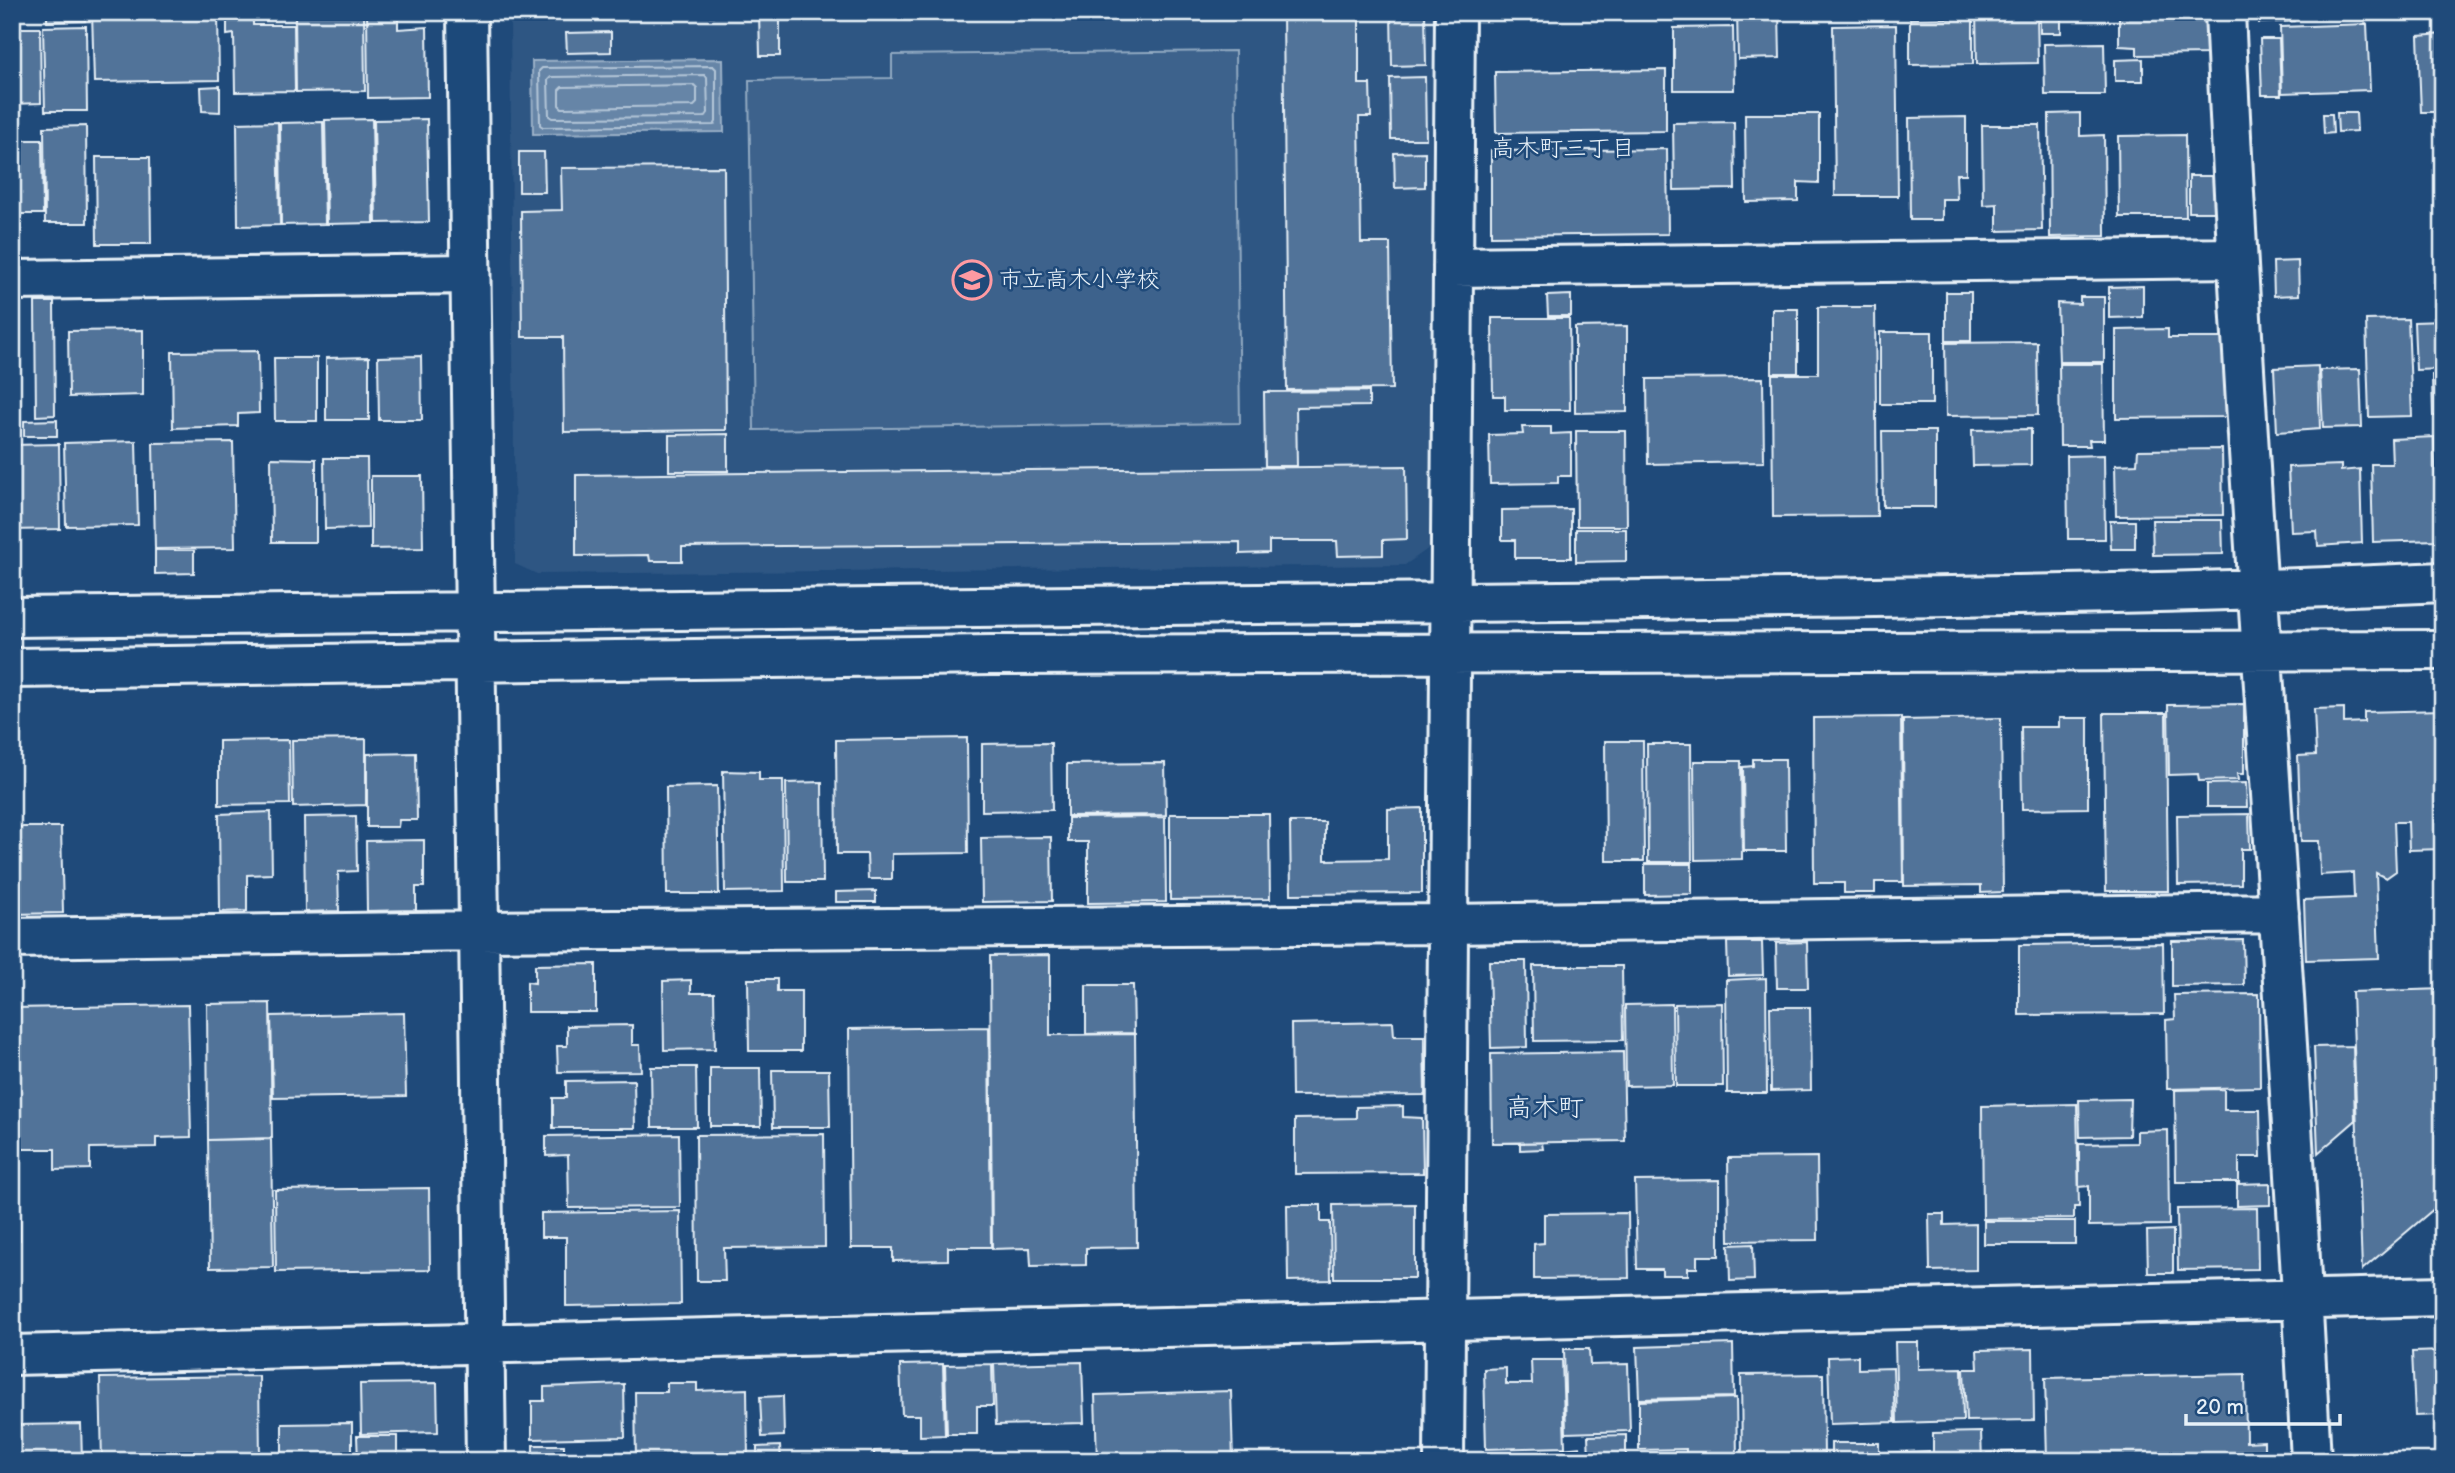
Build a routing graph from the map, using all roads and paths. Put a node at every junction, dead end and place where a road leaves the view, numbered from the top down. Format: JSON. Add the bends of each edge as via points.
{"nodes":[{"id":1,"x":467,"y":12,"type":"edge"},
{"id":2,"x":1455,"y":12,"type":"edge"},
{"id":3,"x":2225,"y":12,"type":"edge"},
{"id":4,"x":2236,"y":258,"type":"junction"},
{"id":5,"x":1453,"y":267,"type":"junction"},
{"id":6,"x":470,"y":274,"type":"junction"},
{"id":7,"x":12,"y":280,"type":"edge"},
{"id":8,"x":2443,"y":582,"type":"edge"},
{"id":9,"x":2256,"y":591,"type":"junction"},
{"id":10,"x":1451,"y":603,"type":"junction"},
{"id":11,"x":475,"y":610,"type":"junction"},
{"id":12,"x":12,"y":617,"type":"edge"},
{"id":13,"x":2260,"y":650,"type":"junction"},
{"id":14,"x":2443,"y":650,"type":"edge"},
{"id":15,"x":1450,"y":653,"type":"junction"},
{"id":16,"x":475,"y":662,"type":"junction"},
{"id":17,"x":12,"y":668,"type":"edge"},
{"id":18,"x":2279,"y":913,"type":"junction"},
{"id":19,"x":1448,"y":924,"type":"junction"},
{"id":20,"x":479,"y":931,"type":"junction"},
{"id":21,"x":12,"y":938,"type":"edge"},
{"id":22,"x":2443,"y":1296,"type":"edge"},
{"id":23,"x":2303,"y":1300,"type":"junction"},
{"id":24,"x":1445,"y":1320,"type":"junction"},
{"id":25,"x":484,"y":1345,"type":"junction"},
{"id":26,"x":12,"y":1355,"type":"edge"},
{"id":27,"x":486,"y":1461,"type":"edge"},
{"id":28,"x":1444,"y":1461,"type":"edge"},
{"id":29,"x":2311,"y":1461,"type":"edge"}],
"edges":[{"from":1,"to":6,"type":"street"},
{"from":2,"to":5,"type":"street"},
{"from":3,"to":4,"type":"street"},
{"from":4,"to":5,"type":"street"},
{"from":4,"to":9,"type":"street"},
{"from":5,"to":10,"type":"street"},
{"from":6,"to":7,"type":"street"},
{"from":6,"to":11,"type":"street"},
{"from":8,"to":9,"type":"street"},
{"from":9,"to":10,"type":"street"},
{"from":9,"to":13,"type":"street"},
{"from":10,"to":11,"type":"street"},
{"from":10,"to":15,"type":"street"},
{"from":11,"to":12,"type":"street"},
{"from":11,"to":16,"type":"street"},
{"from":13,"to":14,"type":"street"},
{"from":13,"to":15,"type":"street"},
{"from":13,"to":18,"type":"street"},
{"from":15,"to":16,"type":"street"},
{"from":15,"to":19,"type":"street"},
{"from":16,"to":17,"type":"street"},
{"from":16,"to":20,"type":"street"},
{"from":18,"to":19,"type":"street"},
{"from":18,"to":23,"type":"street"},
{"from":19,"to":20,"type":"street"},
{"from":19,"to":24,"type":"street"},
{"from":20,"to":21,"type":"street"},
{"from":20,"to":25,"type":"street"},
{"from":22,"to":23,"type":"street"},
{"from":23,"to":24,"type":"street"},
{"from":23,"to":29,"type":"street"},
{"from":24,"to":25,"type":"street"},
{"from":24,"to":28,"type":"street"},
{"from":25,"to":26,"type":"street"},
{"from":25,"to":27,"type":"street"}]}
